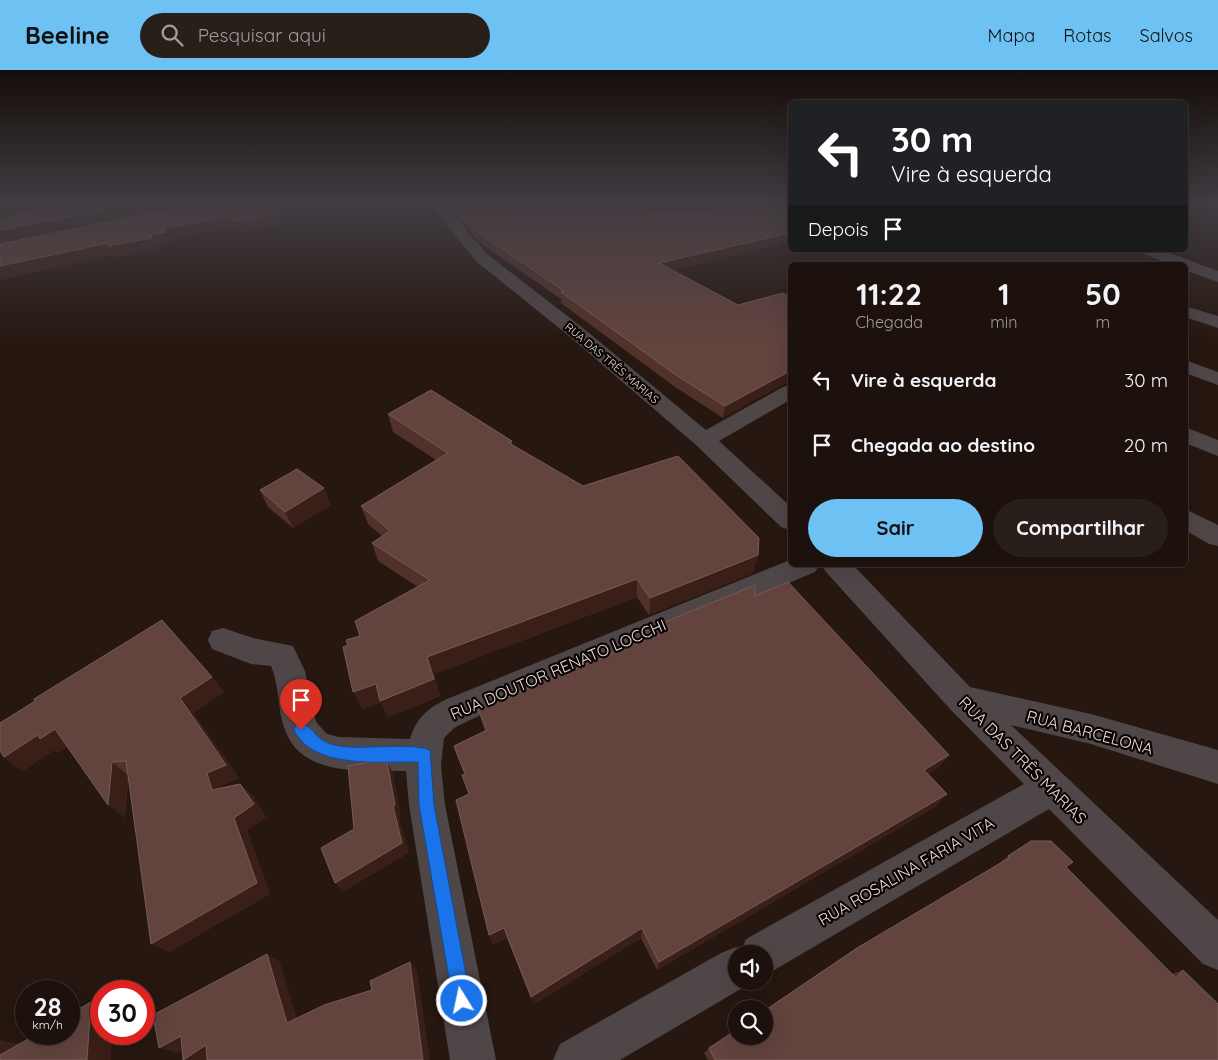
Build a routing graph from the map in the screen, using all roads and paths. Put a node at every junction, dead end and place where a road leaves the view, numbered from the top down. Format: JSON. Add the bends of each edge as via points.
{"nodes":[{"id":1,"x":476,"y":250,"type":"edge"},
{"id":2,"x":1153,"y":252,"type":"edge"},
{"id":3,"x":1178,"y":262,"type":"edge"},
{"id":4,"x":1188,"y":266,"type":"edge"},
{"id":5,"x":1218,"y":278,"type":"edge"},
{"id":6,"x":1188,"y":312,"type":"edge"},
{"id":7,"x":1218,"y":322,"type":"edge"},
{"id":8,"x":1188,"y":367,"type":"edge"},
{"id":9,"x":1218,"y":379,"type":"edge"},
{"id":10,"x":788,"y":392,"type":"edge"},
{"id":11,"x":1188,"y":435,"type":"edge"},
{"id":12,"x":704,"y":440,"type":"junction"},
{"id":13,"x":1218,"y":449,"type":"edge"},
{"id":14,"x":788,"y":519,"type":"edge"},
{"id":15,"x":1188,"y":520,"type":"edge"},
{"id":16,"x":1218,"y":537,"type":"edge"},
{"id":17,"x":799,"y":567,"type":"edge"},
{"id":18,"x":838,"y":567,"type":"edge"},
{"id":19,"x":223,"y":640,"type":"dead end"},
{"id":20,"x":961,"y":699,"type":"junction"},
{"id":21,"x":425,"y":755,"type":"junction"},
{"id":22,"x":1218,"y":767,"type":"edge"},
{"id":23,"x":1051,"y":788,"type":"junction"},
{"id":24,"x":773,"y":948,"type":"edge"},
{"id":25,"x":1218,"y":949,"type":"edge"},
{"id":26,"x":728,"y":973,"type":"edge"},
{"id":27,"x":473,"y":1060,"type":"edge"},
{"id":28,"x":576,"y":1060,"type":"edge"}],
"edges":[{"from":1,"to":12,"type":"street","name":"RUA DAS TRÊS MARIAS"},
{"from":2,"to":3,"type":"street"},
{"from":4,"to":5,"type":"street"},
{"from":6,"to":7,"type":"street"},
{"from":8,"to":9,"type":"street"},
{"from":10,"to":12,"type":"street"},
{"from":11,"to":13,"type":"street"},
{"from":12,"to":14,"type":"street","name":"RUA DAS TRÊS MARIAS"},
{"from":15,"to":16,"type":"street"},
{"from":17,"to":21,"type":"street","name":"RUA DOUTOR RENATO LOCCHI","via":[[449,715],[432,727]]},
{"from":18,"to":20,"type":"street","name":"RUA DAS TRÊS MARIAS"},
{"from":19,"to":21,"type":"street","via":[[251,651],[282,655],[290,670],[301,730],[316,746],[340,753]]},
{"from":20,"to":22,"type":"street","name":"RUA BARCELONA","via":[[1091,730]]},
{"from":20,"to":23,"type":"street","name":"RUA DAS TRÊS MARIAS"},
{"from":21,"to":27,"type":"street","name":"RUA DOUTOR RENATO LOCCHI","via":[[427,805]]},
{"from":23,"to":24,"type":"street","name":"RUA ROSALINA FARIA VITA"},
{"from":23,"to":25,"type":"street","name":"RUA DAS TRÊS MARIAS"},
{"from":26,"to":28,"type":"street"}]}
